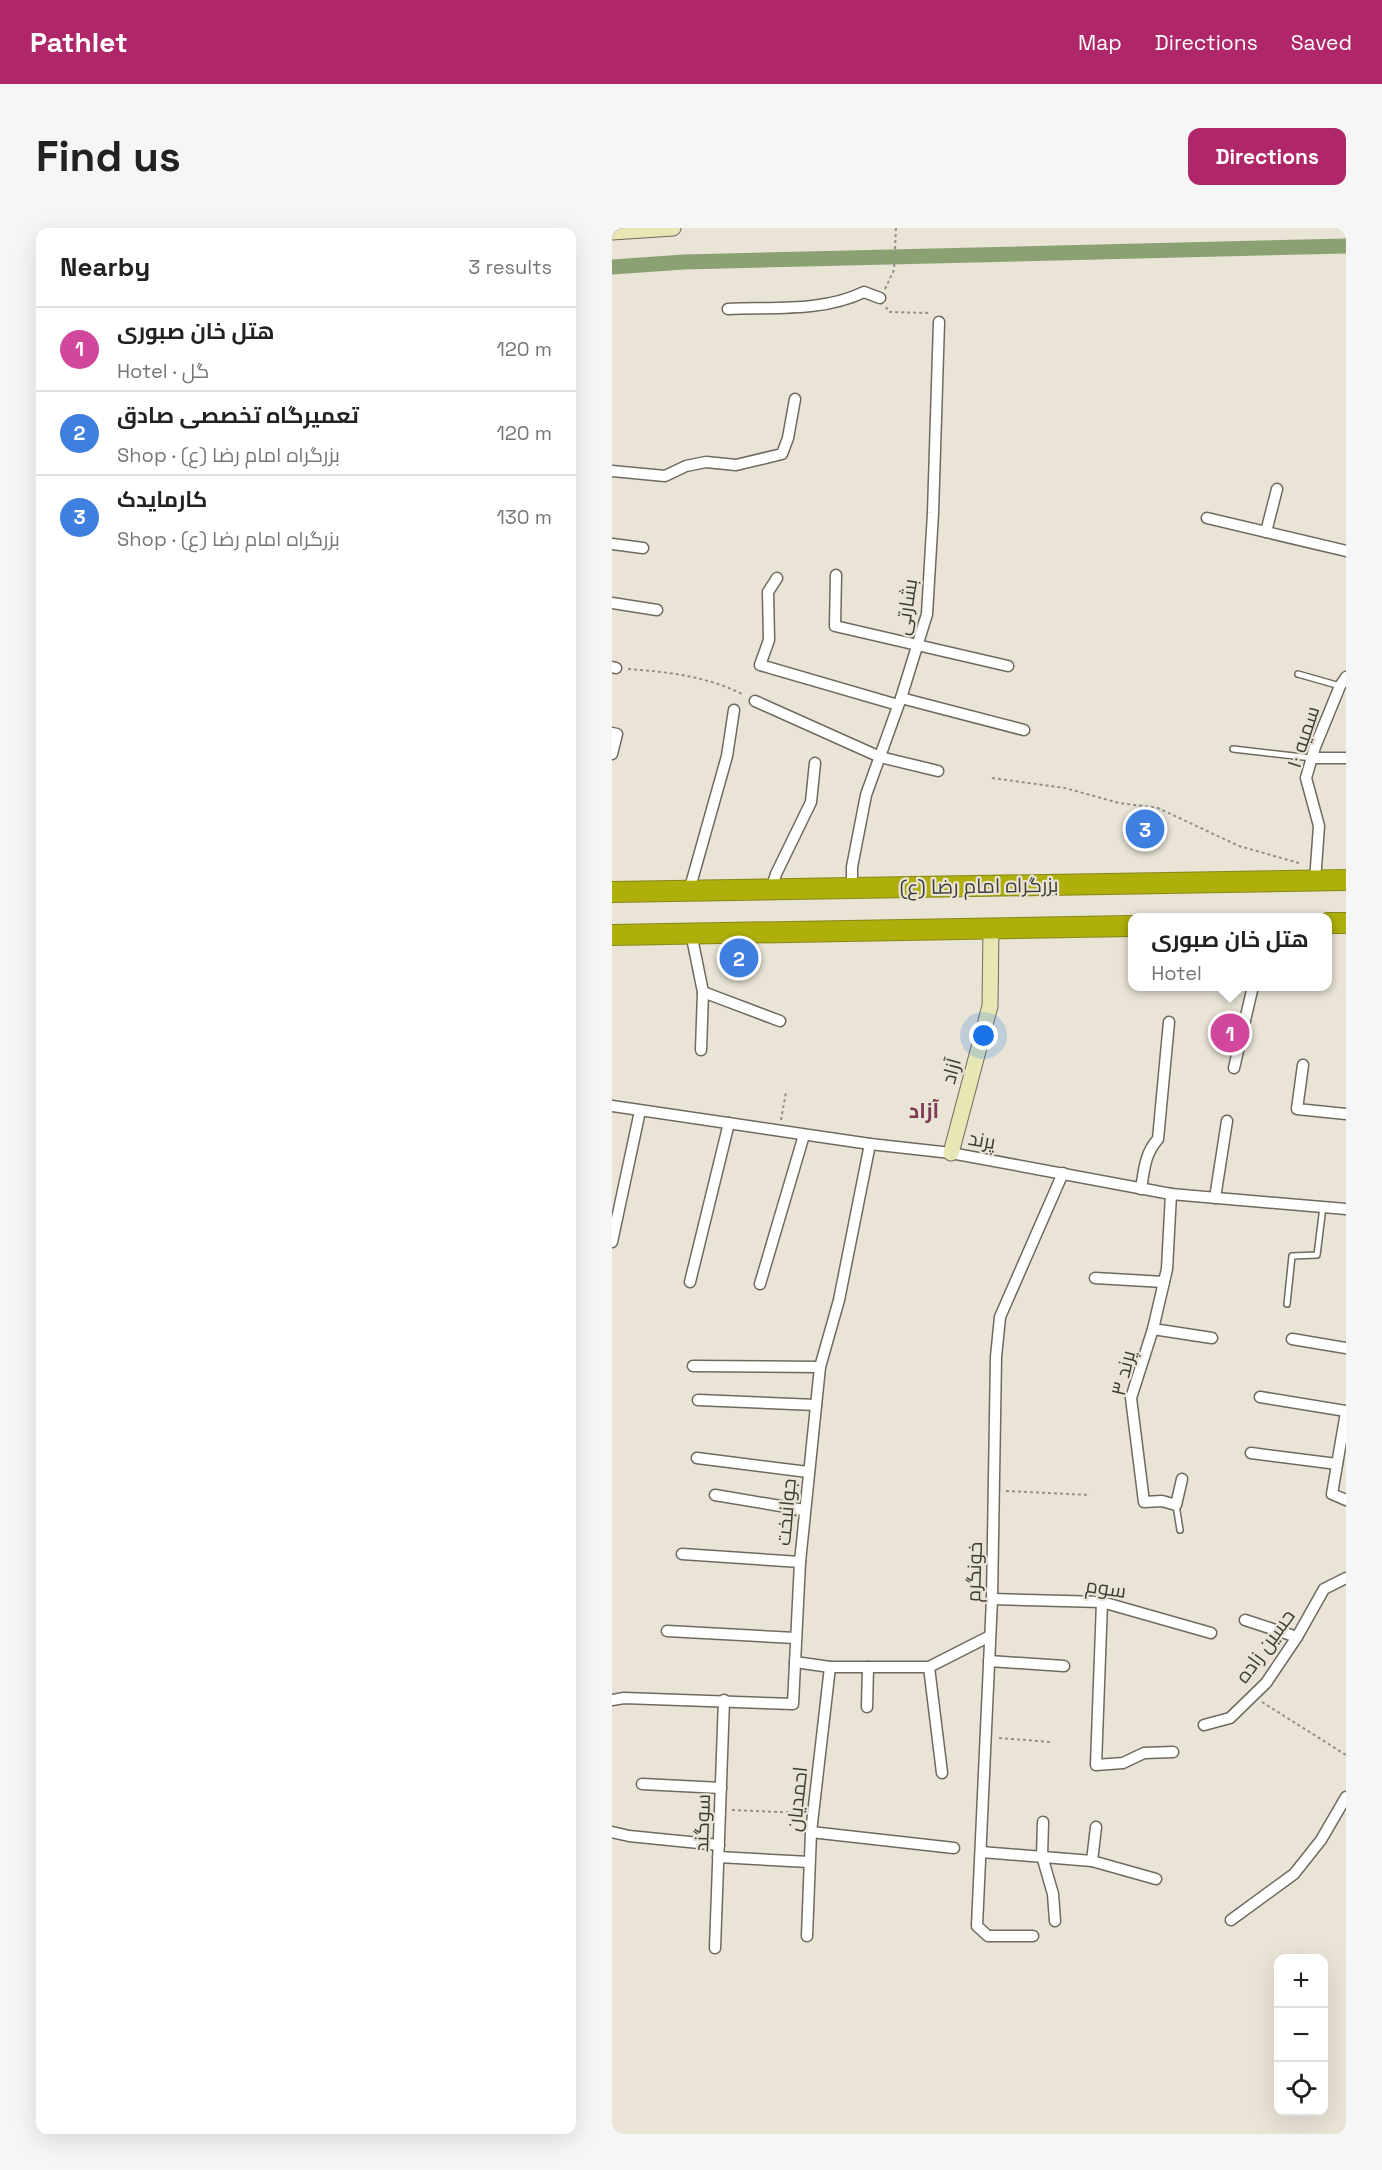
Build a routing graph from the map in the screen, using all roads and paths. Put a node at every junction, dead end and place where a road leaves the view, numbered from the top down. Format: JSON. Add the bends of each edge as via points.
{"nodes":[{"id":1,"x":673,"y":228,"type":"edge"},
{"id":2,"x":896,"y":230,"type":"edge"},
{"id":3,"x":612,"y":232,"type":"edge"},
{"id":4,"x":880,"y":298,"type":"junction"},
{"id":5,"x":728,"y":309,"type":"dead end"},
{"id":6,"x":939,"y":322,"type":"joint"},
{"id":7,"x":795,"y":399,"type":"dead end"},
{"id":8,"x":612,"y":471,"type":"edge"},
{"id":9,"x":1277,"y":489,"type":"dead end"},
{"id":10,"x":1207,"y":518,"type":"dead end"},
{"id":11,"x":1266,"y":532,"type":"junction"},
{"id":12,"x":612,"y":544,"type":"edge"},
{"id":13,"x":643,"y":548,"type":"dead end"},
{"id":14,"x":1346,"y":551,"type":"edge"},
{"id":15,"x":836,"y":575,"type":"dead end"},
{"id":16,"x":777,"y":578,"type":"dead end"},
{"id":17,"x":612,"y":603,"type":"edge"},
{"id":18,"x":657,"y":610,"type":"dead end"},
{"id":19,"x":919,"y":645,"type":"junction"},
{"id":20,"x":1008,"y":666,"type":"dead end"},
{"id":21,"x":614,"y":667,"type":"edge"},
{"id":22,"x":1298,"y":674,"type":"dead end"},
{"id":23,"x":1343,"y":682,"type":"edge"},
{"id":24,"x":756,"y":701,"type":"joint"},
{"id":25,"x":900,"y":702,"type":"junction"},
{"id":26,"x":734,"y":710,"type":"dead end"},
{"id":27,"x":1024,"y":730,"type":"dead end"},
{"id":28,"x":612,"y":733,"type":"edge"},
{"id":29,"x":1233,"y":749,"type":"dead end"},
{"id":30,"x":612,"y":754,"type":"edge"},
{"id":31,"x":880,"y":757,"type":"junction"},
{"id":32,"x":1312,"y":758,"type":"junction"},
{"id":33,"x":1346,"y":758,"type":"edge"},
{"id":34,"x":815,"y":764,"type":"dead end"},
{"id":35,"x":938,"y":771,"type":"dead end"},
{"id":36,"x":992,"y":778,"type":"dead end"},
{"id":37,"x":1315,"y":875,"type":"junction"},
{"id":38,"x":1346,"y":880,"type":"edge"},
{"id":39,"x":852,"y":888,"type":"junction"},
{"id":40,"x":771,"y":890,"type":"junction"},
{"id":41,"x":689,"y":891,"type":"junction"},
{"id":42,"x":612,"y":892,"type":"edge"},
{"id":43,"x":1128,"y":926,"type":"edge"},
{"id":44,"x":991,"y":929,"type":"junction"},
{"id":45,"x":691,"y":933,"type":"junction"},
{"id":46,"x":612,"y":934,"type":"edge"},
{"id":47,"x":1252,"y":991,"type":"edge"},
{"id":48,"x":703,"y":992,"type":"junction"},
{"id":49,"x":780,"y":1021,"type":"dead end"},
{"id":50,"x":1169,"y":1022,"type":"dead end"},
{"id":51,"x":701,"y":1050,"type":"dead end"},
{"id":52,"x":1304,"y":1065,"type":"dead end"},
{"id":53,"x":1234,"y":1068,"type":"dead end"},
{"id":54,"x":786,"y":1092,"type":"dead end"},
{"id":55,"x":612,"y":1106,"type":"edge"},
{"id":56,"x":640,"y":1111,"type":"junction"},
{"id":57,"x":1346,"y":1114,"type":"edge"},
{"id":58,"x":1227,"y":1121,"type":"dead end"},
{"id":59,"x":729,"y":1123,"type":"junction"},
{"id":60,"x":779,"y":1131,"type":"junction"},
{"id":61,"x":804,"y":1135,"type":"junction"},
{"id":62,"x":870,"y":1144,"type":"junction"},
{"id":63,"x":951,"y":1153,"type":"junction"},
{"id":64,"x":1063,"y":1173,"type":"junction"},
{"id":65,"x":1141,"y":1189,"type":"junction"},
{"id":66,"x":1171,"y":1194,"type":"junction"},
{"id":67,"x":1215,"y":1198,"type":"junction"},
{"id":68,"x":1323,"y":1207,"type":"junction"},
{"id":69,"x":1346,"y":1209,"type":"edge"},
{"id":70,"x":612,"y":1242,"type":"edge"},
{"id":71,"x":1095,"y":1278,"type":"dead end"},
{"id":72,"x":690,"y":1282,"type":"dead end"},
{"id":73,"x":1164,"y":1282,"type":"junction"},
{"id":74,"x":760,"y":1284,"type":"dead end"},
{"id":75,"x":1287,"y":1304,"type":"dead end"},
{"id":76,"x":1153,"y":1329,"type":"junction"},
{"id":77,"x":1212,"y":1338,"type":"dead end"},
{"id":78,"x":1292,"y":1339,"type":"dead end"},
{"id":79,"x":1346,"y":1348,"type":"edge"},
{"id":80,"x":693,"y":1366,"type":"dead end"},
{"id":81,"x":820,"y":1367,"type":"junction"},
{"id":82,"x":1260,"y":1397,"type":"dead end"},
{"id":83,"x":698,"y":1400,"type":"dead end"},
{"id":84,"x":816,"y":1405,"type":"junction"},
{"id":85,"x":1346,"y":1412,"type":"edge"},
{"id":86,"x":1251,"y":1453,"type":"dead end"},
{"id":87,"x":697,"y":1458,"type":"dead end"},
{"id":88,"x":1337,"y":1464,"type":"junction"},
{"id":89,"x":808,"y":1472,"type":"junction"},
{"id":90,"x":1182,"y":1479,"type":"dead end"},
{"id":91,"x":994,"y":1492,"type":"junction"},
{"id":92,"x":715,"y":1495,"type":"dead end"},
{"id":93,"x":1090,"y":1495,"type":"dead end"},
{"id":94,"x":1346,"y":1500,"type":"edge"},
{"id":95,"x":1176,"y":1505,"type":"junction"},
{"id":96,"x":804,"y":1510,"type":"junction"},
{"id":97,"x":1180,"y":1530,"type":"dead end"},
{"id":98,"x":682,"y":1554,"type":"dead end"},
{"id":99,"x":800,"y":1562,"type":"junction"},
{"id":100,"x":1346,"y":1578,"type":"edge"},
{"id":101,"x":992,"y":1599,"type":"junction"},
{"id":102,"x":1102,"y":1602,"type":"junction"},
{"id":103,"x":1245,"y":1620,"type":"dead end"},
{"id":104,"x":667,"y":1631,"type":"dead end"},
{"id":105,"x":1210,"y":1633,"type":"dead end"},
{"id":106,"x":990,"y":1636,"type":"junction"},
{"id":107,"x":1297,"y":1637,"type":"junction"},
{"id":108,"x":795,"y":1638,"type":"junction"},
{"id":109,"x":989,"y":1661,"type":"junction"},
{"id":110,"x":795,"y":1662,"type":"junction"},
{"id":111,"x":1064,"y":1666,"type":"dead end"},
{"id":112,"x":830,"y":1667,"type":"junction"},
{"id":113,"x":868,"y":1667,"type":"junction"},
{"id":114,"x":929,"y":1667,"type":"junction"},
{"id":115,"x":1252,"y":1696,"type":"junction"},
{"id":116,"x":624,"y":1698,"type":"junction"},
{"id":117,"x":612,"y":1700,"type":"edge"},
{"id":118,"x":724,"y":1700,"type":"junction"},
{"id":119,"x":867,"y":1707,"type":"dead end"},
{"id":120,"x":612,"y":1710,"type":"edge"},
{"id":121,"x":1204,"y":1725,"type":"dead end"},
{"id":122,"x":987,"y":1737,"type":"junction"},
{"id":123,"x":1051,"y":1742,"type":"dead end"},
{"id":124,"x":1173,"y":1752,"type":"dead end"},
{"id":125,"x":1346,"y":1755,"type":"edge"},
{"id":126,"x":942,"y":1773,"type":"dead end"},
{"id":127,"x":642,"y":1784,"type":"dead end"},
{"id":128,"x":721,"y":1788,"type":"junction"},
{"id":129,"x":1346,"y":1797,"type":"edge"},
{"id":130,"x":720,"y":1810,"type":"junction"},
{"id":131,"x":813,"y":1813,"type":"junction"},
{"id":132,"x":1043,"y":1822,"type":"dead end"},
{"id":133,"x":1096,"y":1827,"type":"dead end"},
{"id":134,"x":612,"y":1832,"type":"edge"},
{"id":135,"x":811,"y":1832,"type":"junction"},
{"id":136,"x":954,"y":1848,"type":"dead end"},
{"id":137,"x":718,"y":1851,"type":"junction"},
{"id":138,"x":981,"y":1852,"type":"junction"},
{"id":139,"x":1042,"y":1857,"type":"junction"},
{"id":140,"x":1092,"y":1861,"type":"junction"},
{"id":141,"x":809,"y":1862,"type":"junction"},
{"id":142,"x":1156,"y":1879,"type":"dead end"},
{"id":143,"x":1232,"y":1920,"type":"dead end"},
{"id":144,"x":1056,"y":1921,"type":"dead end"},
{"id":145,"x":807,"y":1936,"type":"dead end"},
{"id":146,"x":1033,"y":1936,"type":"dead end"},
{"id":147,"x":715,"y":1948,"type":"dead end"}],
"edges":[{"from":1,"to":3,"type":"street"},
{"from":2,"to":4,"type":"path","via":[[894,270]]},
{"from":4,"to":5,"type":"street","via":[[864,292],[825,305]]},
{"from":4,"to":6,"type":"path","via":[[890,312],[932,313]]},
{"from":6,"to":19,"type":"street","name":"بشارتی","via":[[927,614]]},
{"from":7,"to":8,"type":"street","via":[[782,454],[736,465],[706,462],[665,476]]},
{"from":9,"to":11,"type":"street"},
{"from":10,"to":11,"type":"street"},
{"from":11,"to":14,"type":"street"},
{"from":12,"to":13,"type":"street"},
{"from":15,"to":19,"type":"street","via":[[835,626]]},
{"from":16,"to":25,"type":"street","via":[[768,592],[769,640],[760,666]]},
{"from":17,"to":18,"type":"street"},
{"from":19,"to":20,"type":"street"},
{"from":19,"to":25,"type":"street","name":"بشارتی"},
{"from":21,"to":24,"type":"path","via":[[682,674],[728,687]]},
{"from":22,"to":23,"type":"lane"},
{"from":23,"to":32,"type":"street","name":"سمیه ۱۰"},
{"from":24,"to":31,"type":"street"},
{"from":25,"to":27,"type":"street"},
{"from":25,"to":31,"type":"street","name":"بشارتی"},
{"from":26,"to":41,"type":"street","via":[[727,756]]},
{"from":28,"to":30,"type":"street","via":[[617,734]]},
{"from":29,"to":32,"type":"lane"},
{"from":31,"to":35,"type":"street"},
{"from":31,"to":39,"type":"street","name":"بشارتی","via":[[866,795],[852,867]]},
{"from":32,"to":33,"type":"street"},
{"from":32,"to":37,"type":"street","name":"سمیه ۱۰","via":[[1306,778],[1319,826]]},
{"from":34,"to":40,"type":"street","via":[[811,802]]},
{"from":36,"to":37,"type":"path","via":[[1065,788],[1119,803],[1158,808],[1239,846]]},
{"from":37,"to":38,"type":"highway","name":"بزرگراه امام رضا (ع)"},
{"from":37,"to":39,"type":"highway","name":"بزرگراه امام رضا (ع)"},
{"from":39,"to":40,"type":"highway","name":"بزرگراه امام رضا (ع)"},
{"from":40,"to":41,"type":"highway","name":"بزرگراه امام رضا (ع)"},
{"from":41,"to":42,"type":"highway","name":"بزرگراه امام رضا (ع)"},
{"from":43,"to":44,"type":"highway"},
{"from":44,"to":45,"type":"highway"},
{"from":44,"to":63,"type":"street","name":"آزاد","via":[[990,1006]]},
{"from":45,"to":46,"type":"highway"},
{"from":45,"to":48,"type":"street"},
{"from":47,"to":53,"type":"street"},
{"from":48,"to":49,"type":"street"},
{"from":48,"to":51,"type":"street"},
{"from":50,"to":65,"type":"street","via":[[1158,1139],[1150,1147]]},
{"from":52,"to":57,"type":"street","via":[[1297,1108]]},
{"from":54,"to":60,"type":"path"},
{"from":55,"to":56,"type":"street","name":"پرند"},
{"from":56,"to":59,"type":"street","name":"پرند"},
{"from":56,"to":70,"type":"street"},
{"from":58,"to":67,"type":"street"},
{"from":59,"to":60,"type":"street","name":"پرند"},
{"from":59,"to":72,"type":"street"},
{"from":60,"to":61,"type":"street","name":"پرند"},
{"from":61,"to":62,"type":"street","name":"پرند"},
{"from":61,"to":74,"type":"street"},
{"from":62,"to":63,"type":"street","name":"پرند"},
{"from":62,"to":81,"type":"street","name":"جوانبخت","via":[[839,1300]]},
{"from":63,"to":64,"type":"street","name":"پرند"},
{"from":64,"to":65,"type":"street","name":"پرند"},
{"from":64,"to":91,"type":"street","name":"خونگرم","via":[[1000,1317]]},
{"from":65,"to":66,"type":"street","name":"پرند"},
{"from":66,"to":67,"type":"street","name":"پرند"},
{"from":66,"to":73,"type":"street","name":"پرند ۳"},
{"from":67,"to":68,"type":"street","name":"پرند"},
{"from":68,"to":69,"type":"street","name":"پرند"},
{"from":68,"to":75,"type":"lane","via":[[1317,1255],[1292,1256]]},
{"from":71,"to":73,"type":"street"},
{"from":73,"to":76,"type":"street","name":"پرند ۳"},
{"from":76,"to":77,"type":"street"},
{"from":76,"to":95,"type":"street","name":"پرند ۳","via":[[1131,1398],[1144,1502]]},
{"from":78,"to":79,"type":"street"},
{"from":80,"to":81,"type":"street"},
{"from":81,"to":84,"type":"street","name":"جوانبخت"},
{"from":82,"to":85,"type":"street"},
{"from":83,"to":84,"type":"street"},
{"from":84,"to":89,"type":"street","name":"جوانبخت"},
{"from":85,"to":88,"type":"street"},
{"from":86,"to":88,"type":"street"},
{"from":87,"to":89,"type":"street"},
{"from":88,"to":94,"type":"street","via":[[1332,1494]]},
{"from":89,"to":96,"type":"street","name":"جوانبخت"},
{"from":90,"to":95,"type":"street"},
{"from":91,"to":93,"type":"path"},
{"from":91,"to":101,"type":"street","name":"خونگرم"},
{"from":92,"to":96,"type":"street"},
{"from":95,"to":97,"type":"lane"},
{"from":96,"to":99,"type":"street","name":"جوانبخت"},
{"from":98,"to":99,"type":"street"},
{"from":99,"to":108,"type":"street","name":"جوانبخت"},
{"from":100,"to":107,"type":"street","name":"حسین زاده","via":[[1324,1589]]},
{"from":101,"to":102,"type":"street","name":"سوم"},
{"from":101,"to":106,"type":"street","name":"خونگرم"},
{"from":102,"to":105,"type":"street","name":"سوم"},
{"from":102,"to":124,"type":"street","via":[[1096,1765],[1123,1763],[1144,1753]]},
{"from":103,"to":107,"type":"street"},
{"from":104,"to":108,"type":"street"},
{"from":106,"to":109,"type":"street","name":"خونگرم"},
{"from":106,"to":114,"type":"street"},
{"from":107,"to":115,"type":"street","name":"حسین زاده","via":[[1266,1683]]},
{"from":108,"to":110,"type":"street","name":"جوانبخت"},
{"from":109,"to":111,"type":"street"},
{"from":109,"to":122,"type":"street","name":"خونگرم"},
{"from":110,"to":112,"type":"street"},
{"from":110,"to":118,"type":"street","name":"جوانبخت","via":[[793,1704]]},
{"from":112,"to":113,"type":"street"},
{"from":112,"to":131,"type":"street","name":"احمدیان"},
{"from":113,"to":114,"type":"street"},
{"from":113,"to":119,"type":"street"},
{"from":114,"to":126,"type":"street"},
{"from":115,"to":121,"type":"street","name":"حسین زاده","via":[[1230,1718]]},
{"from":115,"to":125,"type":"path"},
{"from":116,"to":117,"type":"street","name":"جوانبخت"},
{"from":116,"to":118,"type":"street","name":"جوانبخت"},
{"from":116,"to":120,"type":"street"},
{"from":118,"to":128,"type":"street","name":"سوگند"},
{"from":122,"to":123,"type":"path"},
{"from":122,"to":138,"type":"street","name":"خونگرم"},
{"from":127,"to":128,"type":"street"},
{"from":128,"to":130,"type":"street","name":"سوگند"},
{"from":129,"to":143,"type":"street","via":[[1321,1840],[1294,1874]]},
{"from":130,"to":131,"type":"path"},
{"from":130,"to":137,"type":"street","name":"سوگند"},
{"from":131,"to":135,"type":"street","name":"احمدیان"},
{"from":132,"to":139,"type":"street"},
{"from":133,"to":140,"type":"street"},
{"from":134,"to":137,"type":"street"},
{"from":135,"to":136,"type":"street"},
{"from":135,"to":141,"type":"street","name":"احمدیان"},
{"from":137,"to":141,"type":"street"},
{"from":137,"to":147,"type":"street","name":"سوگند"},
{"from":138,"to":139,"type":"street"},
{"from":138,"to":146,"type":"street","name":"خونگرم","via":[[977,1926],[988,1936]]},
{"from":139,"to":140,"type":"street"},
{"from":139,"to":144,"type":"street"},
{"from":140,"to":142,"type":"street"},
{"from":141,"to":145,"type":"street","name":"احمدیان"}]}
